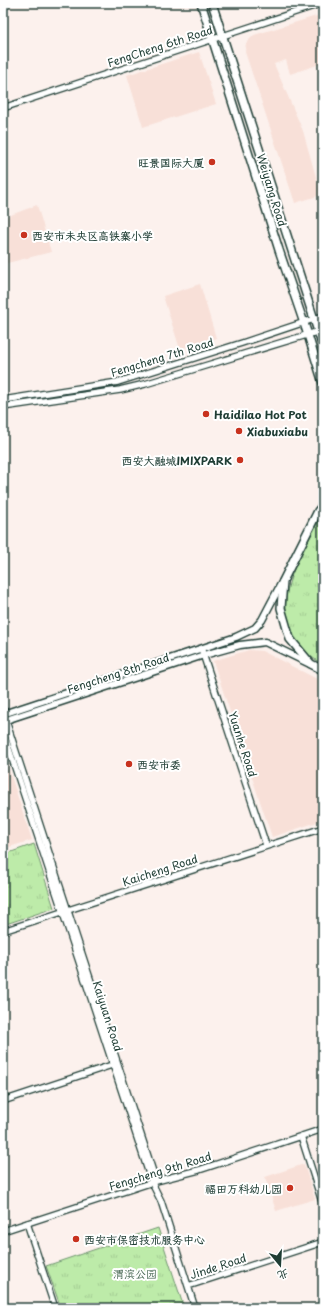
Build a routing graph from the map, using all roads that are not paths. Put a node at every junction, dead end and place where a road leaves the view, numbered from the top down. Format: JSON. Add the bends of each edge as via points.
{"nodes":[{"id":1,"x":8,"y":3,"type":"edge"},
{"id":2,"x":201,"y":3,"type":"edge"},
{"id":3,"x":212,"y":3,"type":"edge"},
{"id":4,"x":323,"y":3,"type":"edge"},
{"id":5,"x":3,"y":5,"type":"edge"},
{"id":6,"x":222,"y":37,"type":"junction"},
{"id":7,"x":214,"y":39,"type":"junction"},
{"id":8,"x":3,"y":108,"type":"edge"},
{"id":9,"x":323,"y":316,"type":"edge"},
{"id":10,"x":314,"y":319,"type":"junction"},
{"id":11,"x":303,"y":322,"type":"junction"},
{"id":12,"x":321,"y":331,"type":"edge"},
{"id":13,"x":308,"y":335,"type":"junction"},
{"id":14,"x":323,"y":347,"type":"edge"},
{"id":15,"x":323,"y":383,"type":"edge"},
{"id":16,"x":3,"y":400,"type":"edge"},
{"id":17,"x":3,"y":407,"type":"edge"},
{"id":18,"x":323,"y":501,"type":"edge"},
{"id":19,"x":323,"y":505,"type":"edge"},
{"id":20,"x":318,"y":511,"type":"junction"},
{"id":21,"x":283,"y":581,"type":"junction"},
{"id":22,"x":203,"y":652,"type":"junction"},
{"id":23,"x":312,"y":664,"type":"junction"},
{"id":24,"x":323,"y":670,"type":"edge"},
{"id":25,"x":4,"y":718,"type":"edge"},
{"id":26,"x":3,"y":731,"type":"edge"},
{"id":27,"x":323,"y":828,"type":"edge"},
{"id":28,"x":266,"y":845,"type":"junction"},
{"id":29,"x":66,"y":911,"type":"junction"},
{"id":30,"x":3,"y":931,"type":"edge"},
{"id":31,"x":116,"y":1064,"type":"junction"},
{"id":32,"x":3,"y":1101,"type":"edge"},
{"id":33,"x":323,"y":1129,"type":"edge"},
{"id":34,"x":301,"y":1136,"type":"junction"},
{"id":35,"x":154,"y":1182,"type":"junction"},
{"id":36,"x":323,"y":1205,"type":"edge"},
{"id":37,"x":27,"y":1223,"type":"junction"},
{"id":38,"x":3,"y":1231,"type":"edge"},
{"id":39,"x":323,"y":1242,"type":"edge"},
{"id":40,"x":188,"y":1286,"type":"junction"},
{"id":41,"x":55,"y":1308,"type":"edge"},
{"id":42,"x":195,"y":1308,"type":"edge"}],
"edges":[{"from":1,"to":5,"type":"street"},
{"from":2,"to":7,"type":"main road","name":"Weiyang Road"},
{"from":3,"to":6,"type":"main road","name":"Weiyang Road"},
{"from":4,"to":6,"type":"street","name":"FengCheng 6th Road"},
{"from":6,"to":7,"type":"street","name":"FengCheng 6th Road"},
{"from":6,"to":10,"type":"main road","name":"Weiyang Road"},
{"from":7,"to":8,"type":"street","name":"FengCheng 6th Road"},
{"from":7,"to":11,"type":"main road","name":"Weiyang Road"},
{"from":9,"to":10,"type":"street","name":"Fengcheng 7th Road"},
{"from":10,"to":11,"type":"street","name":"Fengcheng 7th Road"},
{"from":10,"to":12,"type":"main road","name":"Weiyang Road"},
{"from":11,"to":13,"type":"main road","name":"Weiyang Road"},
{"from":11,"to":16,"type":"street","name":"Fengcheng 7th Road","via":[[118,382]]},
{"from":12,"to":13,"type":"street","name":"Fengcheng 7th Road"},
{"from":12,"to":14,"type":"main road","name":"Weiyang Road"},
{"from":13,"to":15,"type":"main road","name":"Weiyang Road"},
{"from":13,"to":17,"type":"street","name":"Fengcheng 7th Road","via":[[120,390]]},
{"from":18,"to":20,"type":"main road"},
{"from":19,"to":20,"type":"main road"},
{"from":20,"to":21,"type":"main road"},
{"from":21,"to":22,"type":"main road","via":[[255,628]]},
{"from":21,"to":23,"type":"main road","via":[[281,608],[290,639]]},
{"from":22,"to":23,"type":"main road","via":[[240,644],[265,642]]},
{"from":22,"to":25,"type":"main road","name":"Fengcheng 8th Road"},
{"from":22,"to":28,"type":"street","name":"Yuanhe Road"},
{"from":23,"to":24,"type":"main road"},
{"from":25,"to":29,"type":"street","name":"Kaiyuan Road"},
{"from":26,"to":29,"type":"street","name":"Kaiyuan Road"},
{"from":27,"to":28,"type":"street","name":"Kaicheng Road"},
{"from":28,"to":29,"type":"street","name":"Kaicheng Road"},
{"from":29,"to":30,"type":"street","name":"Kaicheng Road"},
{"from":29,"to":31,"type":"street","name":"Kaiyuan Road"},
{"from":31,"to":32,"type":"street"},
{"from":31,"to":35,"type":"street","name":"Kaiyuan Road"},
{"from":33,"to":34,"type":"street","name":"Fengcheng 9th Road"},
{"from":34,"to":35,"type":"street","name":"Fengcheng 9th Road"},
{"from":34,"to":36,"type":"street"},
{"from":35,"to":37,"type":"street","name":"Fengcheng 9th Road"},
{"from":35,"to":40,"type":"street","name":"Kaiyuan Road"},
{"from":37,"to":38,"type":"street","name":"Fengcheng 9th Road"},
{"from":37,"to":41,"type":"street"},
{"from":39,"to":40,"type":"street","name":"Jinde Road"},
{"from":40,"to":42,"type":"street","name":"Kaiyuan Road"}]}
